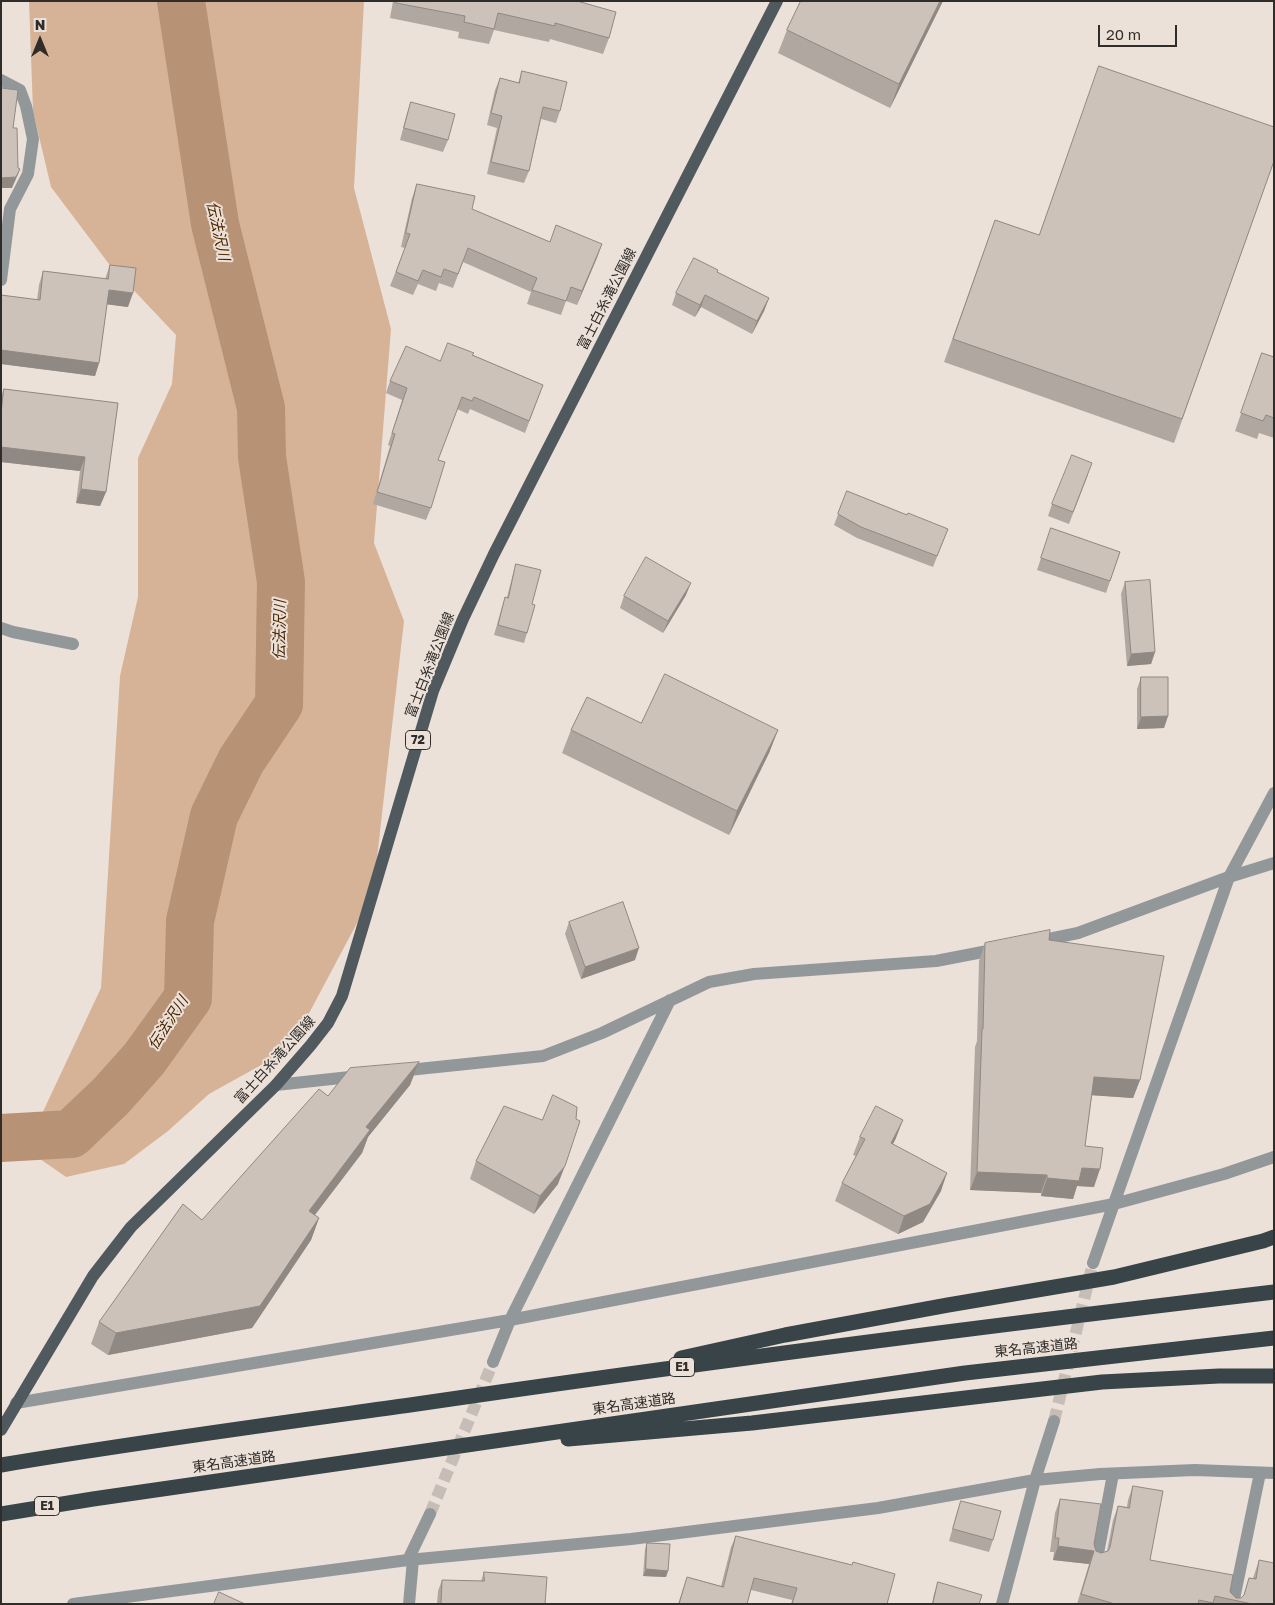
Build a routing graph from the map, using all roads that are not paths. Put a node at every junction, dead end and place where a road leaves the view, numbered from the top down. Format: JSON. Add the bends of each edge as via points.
{"nodes":[{"id":1,"x":777,"y":1,"type":"edge"},
{"id":2,"x":1,"y":80,"type":"edge"},
{"id":3,"x":1,"y":280,"type":"edge"},
{"id":4,"x":1,"y":628,"type":"edge"},
{"id":5,"x":73,"y":644,"type":"dead end"},
{"id":6,"x":1274,"y":793,"type":"edge"},
{"id":7,"x":1274,"y":863,"type":"edge"},
{"id":8,"x":1229,"y":876,"type":"junction"},
{"id":9,"x":670,"y":1000,"type":"junction"},
{"id":10,"x":276,"y":1085,"type":"junction"},
{"id":11,"x":1274,"y":1157,"type":"edge"},
{"id":12,"x":1114,"y":1204,"type":"junction"},
{"id":13,"x":1274,"y":1237,"type":"edge"},
{"id":14,"x":1093,"y":1263,"type":"tunnel mouth"},
{"id":15,"x":1274,"y":1292,"type":"edge"},
{"id":16,"x":510,"y":1320,"type":"junction"},
{"id":17,"x":1274,"y":1338,"type":"edge"},
{"id":18,"x":493,"y":1362,"type":"tunnel mouth"},
{"id":19,"x":1274,"y":1376,"type":"edge"},
{"id":20,"x":577,"y":1381,"type":"junction"},
{"id":21,"x":16,"y":1403,"type":"junction"},
{"id":22,"x":1054,"y":1421,"type":"tunnel mouth"},
{"id":23,"x":1,"y":1430,"type":"edge"},
{"id":24,"x":470,"y":1444,"type":"junction"},
{"id":25,"x":1,"y":1466,"type":"edge"},
{"id":26,"x":1260,"y":1473,"type":"junction"},
{"id":27,"x":1274,"y":1473,"type":"edge"},
{"id":28,"x":1113,"y":1474,"type":"junction"},
{"id":29,"x":1035,"y":1480,"type":"junction"},
{"id":30,"x":1,"y":1514,"type":"edge"},
{"id":31,"x":430,"y":1514,"type":"tunnel mouth"},
{"id":32,"x":1097,"y":1559,"type":"edge"},
{"id":33,"x":411,"y":1560,"type":"junction"},
{"id":34,"x":73,"y":1604,"type":"edge"},
{"id":35,"x":410,"y":1604,"type":"edge"},
{"id":36,"x":1002,"y":1604,"type":"edge"},
{"id":37,"x":1233,"y":1604,"type":"edge"}],
"edges":[{"from":1,"to":10,"type":"main road","name":"富士白糸滝公園線","number":"72","via":[[467,611],[433,691],[342,996],[328,1024]]},
{"from":2,"to":3,"type":"street","via":[[20,90],[33,139],[28,174],[10,209]]},
{"from":4,"to":5,"type":"street"},
{"from":6,"to":8,"type":"street"},
{"from":7,"to":8,"type":"street"},
{"from":8,"to":9,"type":"street","via":[[1078,933],[936,962],[754,974],[708,982]]},
{"from":8,"to":12,"type":"street"},
{"from":9,"to":10,"type":"street","via":[[602,1033],[543,1056]]},
{"from":9,"to":16,"type":"street"},
{"from":10,"to":21,"type":"main road","name":"富士白糸滝公園線","number":"72","via":[[131,1227],[93,1276]]},
{"from":11,"to":12,"type":"street"},
{"from":12,"to":14,"type":"street"},
{"from":12,"to":16,"type":"street"},
{"from":13,"to":20,"type":"highway","via":[[1114,1277],[785,1336]]},
{"from":15,"to":20,"type":"highway","name":"東名高速道路","number":"E1"},
{"from":16,"to":18,"type":"street"},
{"from":16,"to":21,"type":"street"},
{"from":17,"to":24,"type":"highway","name":"東名高速道路","number":"E1","via":[[966,1373]]},
{"from":19,"to":24,"type":"highway","via":[[1102,1382],[752,1424]]},
{"from":20,"to":25,"type":"highway","name":"東名高速道路","number":"E1","via":[[92,1450]]},
{"from":21,"to":23,"type":"main road","name":"富士白糸滝公園線","number":"72"},
{"from":22,"to":29,"type":"street"},
{"from":24,"to":30,"type":"highway","name":"東名高速道路","number":"E1"},
{"from":26,"to":27,"type":"street"},
{"from":26,"to":28,"type":"street","via":[[1195,1470]]},
{"from":26,"to":37,"type":"street"},
{"from":28,"to":29,"type":"street"},
{"from":28,"to":32,"type":"street"},
{"from":29,"to":33,"type":"street","via":[[878,1508],[631,1539]]},
{"from":29,"to":36,"type":"street"},
{"from":31,"to":33,"type":"street"},
{"from":33,"to":34,"type":"street"},
{"from":33,"to":35,"type":"street"}]}
